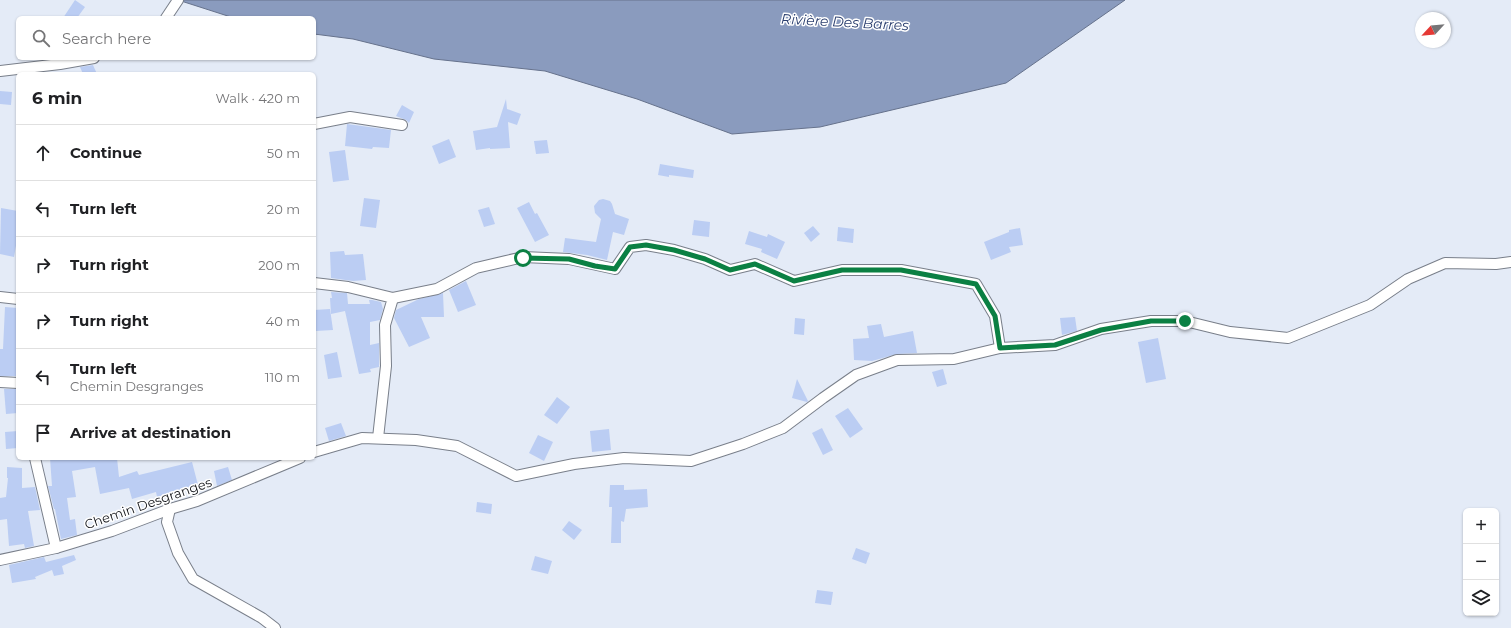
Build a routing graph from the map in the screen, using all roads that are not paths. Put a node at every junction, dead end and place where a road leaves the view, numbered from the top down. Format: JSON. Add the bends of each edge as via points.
{"nodes":[{"id":1,"x":178,"y":0,"type":"edge"},
{"id":2,"x":168,"y":15,"type":"edge"},
{"id":3,"x":83,"y":60,"type":"edge"},
{"id":4,"x":0,"y":71,"type":"edge"},
{"id":5,"x":316,"y":124,"type":"edge"},
{"id":6,"x":402,"y":124,"type":"dead end"},
{"id":7,"x":1511,"y":262,"type":"edge"},
{"id":8,"x":316,"y":283,"type":"edge"},
{"id":9,"x":0,"y":297,"type":"edge"},
{"id":10,"x":393,"y":298,"type":"junction"},
{"id":11,"x":16,"y":299,"type":"edge"},
{"id":12,"x":1000,"y":348,"type":"junction"},
{"id":13,"x":0,"y":382,"type":"edge"},
{"id":14,"x":16,"y":383,"type":"edge"},
{"id":15,"x":378,"y":438,"type":"junction"},
{"id":16,"x":316,"y":451,"type":"edge"},
{"id":17,"x":35,"y":460,"type":"edge"},
{"id":18,"x":295,"y":460,"type":"edge"},
{"id":19,"x":170,"y":509,"type":"junction"},
{"id":20,"x":56,"y":548,"type":"junction"},
{"id":21,"x":0,"y":560,"type":"edge"},
{"id":22,"x":276,"y":628,"type":"edge"}],
"edges":[{"from":1,"to":2,"type":"street"},
{"from":3,"to":4,"type":"street"},
{"from":5,"to":6,"type":"street","via":[[350,118]]},
{"from":7,"to":12,"type":"street","via":[[1445,263],[1408,279],[1370,305],[1288,338],[1230,332],[1185,321],[1151,321],[1101,330],[1055,345]]},
{"from":8,"to":10,"type":"street","via":[[348,287]]},
{"from":9,"to":11,"type":"street"},
{"from":10,"to":12,"type":"street","via":[[437,289],[476,268],[523,258],[569,259],[615,269],[630,247],[646,245],[705,259],[730,270],[755,264],[794,281],[842,270],[901,270],[976,284],[995,316]]},
{"from":10,"to":15,"type":"street","via":[[385,325],[386,366]]},
{"from":12,"to":15,"type":"street","via":[[954,359],[897,360],[856,375],[783,428],[691,461],[624,458],[574,464],[516,476],[457,446]]},
{"from":13,"to":14,"type":"street"},
{"from":15,"to":16,"type":"street","via":[[362,438]]},
{"from":17,"to":20,"type":"street"},
{"from":18,"to":19,"type":"street","name":"Chemin Desgranges","via":[[197,501]]},
{"from":19,"to":20,"type":"street","name":"Chemin Desgranges","via":[[112,531]]},
{"from":19,"to":22,"type":"street","via":[[167,522],[178,552],[193,579]]},
{"from":20,"to":21,"type":"street","name":"Chemin Desgranges"}]}
